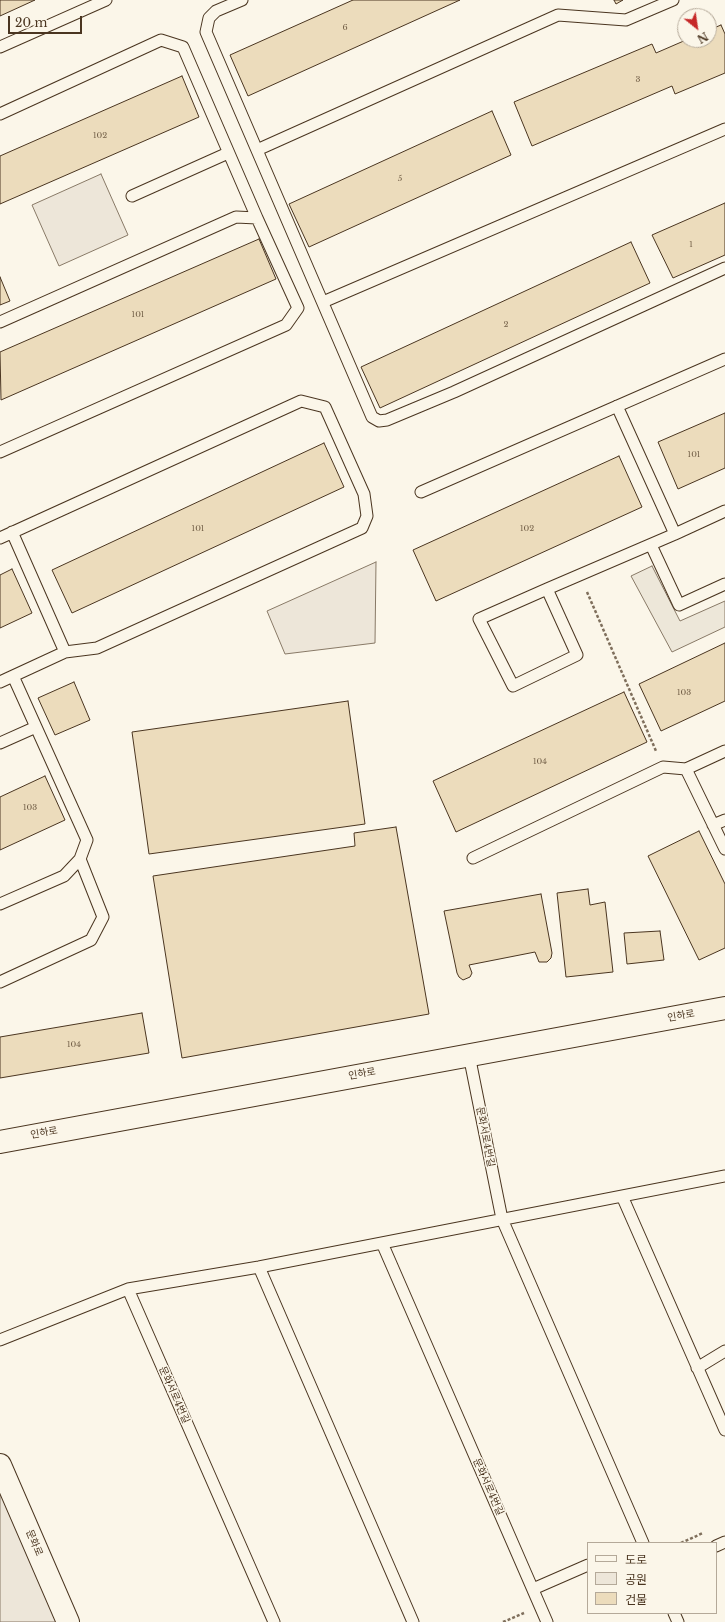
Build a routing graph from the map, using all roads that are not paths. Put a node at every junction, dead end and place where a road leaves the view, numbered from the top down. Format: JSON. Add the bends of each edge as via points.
{"nodes":[{"id":1,"x":106,"y":0,"type":"edge"},
{"id":2,"x":242,"y":0,"type":"edge"},
{"id":3,"x":673,"y":0,"type":"edge"},
{"id":4,"x":0,"y":47,"type":"edge"},
{"id":5,"x":0,"y":114,"type":"edge"},
{"id":6,"x":725,"y":129,"type":"edge"},
{"id":7,"x":257,"y":150,"type":"junction"},
{"id":8,"x":228,"y":153,"type":"junction"},
{"id":9,"x":132,"y":196,"type":"dead end"},
{"id":10,"x":257,"y":218,"type":"junction"},
{"id":11,"x":725,"y":268,"type":"edge"},
{"id":12,"x":323,"y":302,"type":"junction"},
{"id":13,"x":0,"y":322,"type":"edge"},
{"id":14,"x":725,"y":359,"type":"edge"},
{"id":15,"x":617,"y":406,"type":"junction"},
{"id":16,"x":0,"y":452,"type":"edge"},
{"id":17,"x":421,"y":492,"type":"dead end"},
{"id":18,"x":725,"y":511,"type":"edge"},
{"id":19,"x":12,"y":532,"type":"junction"},
{"id":20,"x":675,"y":534,"type":"junction"},
{"id":21,"x":0,"y":538,"type":"edge"},
{"id":22,"x":650,"y":545,"type":"junction"},
{"id":23,"x":725,"y":584,"type":"edge"},
{"id":24,"x":547,"y":589,"type":"junction"},
{"id":25,"x":65,"y":652,"type":"junction"},
{"id":26,"x":13,"y":676,"type":"junction"},
{"id":27,"x":0,"y":682,"type":"edge"},
{"id":28,"x":36,"y":727,"type":"junction"},
{"id":29,"x":0,"y":743,"type":"edge"},
{"id":30,"x":725,"y":751,"type":"edge"},
{"id":31,"x":686,"y":769,"type":"junction"},
{"id":32,"x":725,"y":820,"type":"edge"},
{"id":33,"x":713,"y":825,"type":"junction"},
{"id":34,"x":725,"y":849,"type":"edge"},
{"id":35,"x":473,"y":858,"type":"dead end"},
{"id":36,"x":80,"y":859,"type":"junction"},
{"id":37,"x":0,"y":904,"type":"edge"},
{"id":38,"x":0,"y":982,"type":"edge"},
{"id":39,"x":725,"y":1008,"type":"edge"},
{"id":40,"x":469,"y":1055,"type":"junction"},
{"id":41,"x":0,"y":1142,"type":"edge"},
{"id":42,"x":725,"y":1176,"type":"edge"},
{"id":43,"x":622,"y":1196,"type":"junction"},
{"id":44,"x":502,"y":1219,"type":"junction"},
{"id":45,"x":382,"y":1243,"type":"junction"},
{"id":46,"x":259,"y":1267,"type":"junction"},
{"id":47,"x":128,"y":1289,"type":"junction"},
{"id":48,"x":0,"y":1340,"type":"edge"},
{"id":49,"x":725,"y":1351,"type":"edge"},
{"id":50,"x":697,"y":1368,"type":"junction"},
{"id":51,"x":725,"y":1430,"type":"edge"},
{"id":52,"x":0,"y":1465,"type":"edge"},
{"id":53,"x":641,"y":1542,"type":"edge"},
{"id":54,"x":587,"y":1565,"type":"edge"},
{"id":55,"x":533,"y":1590,"type":"junction"},
{"id":56,"x":68,"y":1622,"type":"edge"},
{"id":57,"x":274,"y":1622,"type":"edge"},
{"id":58,"x":413,"y":1622,"type":"edge"},
{"id":59,"x":547,"y":1622,"type":"edge"}],
"edges":[{"from":1,"to":4,"type":"lane"},
{"from":2,"to":7,"type":"lane","via":[[216,11],[209,18],[206,32]]},
{"from":3,"to":7,"type":"lane","via":[[626,20],[558,15]]},
{"from":5,"to":8,"type":"lane","via":[[161,40],[183,47]]},
{"from":6,"to":12,"type":"lane"},
{"from":7,"to":12,"type":"lane"},
{"from":8,"to":9,"type":"lane"},
{"from":8,"to":10,"type":"lane"},
{"from":10,"to":13,"type":"lane","via":[[236,217]]},
{"from":10,"to":16,"type":"lane","via":[[298,308],[286,325]]},
{"from":11,"to":12,"type":"lane","via":[[454,392],[379,421],[372,417]]},
{"from":14,"to":15,"type":"lane"},
{"from":15,"to":17,"type":"lane"},
{"from":15,"to":20,"type":"lane"},
{"from":18,"to":20,"type":"lane"},
{"from":19,"to":21,"type":"lane"},
{"from":19,"to":25,"type":"lane"},
{"from":19,"to":25,"type":"lane","via":[[301,401],[325,408],[364,494],[367,516],[362,528],[97,648]]},
{"from":20,"to":22,"type":"lane"},
{"from":22,"to":23,"type":"lane","via":[[679,605]]},
{"from":22,"to":24,"type":"lane"},
{"from":24,"to":24,"type":"lane","via":[[479,620],[513,686],[577,655]]},
{"from":25,"to":26,"type":"lane"},
{"from":26,"to":27,"type":"lane"},
{"from":26,"to":28,"type":"lane"},
{"from":28,"to":29,"type":"lane"},
{"from":28,"to":36,"type":"lane","via":[[87,840]]},
{"from":30,"to":31,"type":"lane"},
{"from":31,"to":33,"type":"lane"},
{"from":31,"to":35,"type":"lane","via":[[663,768]]},
{"from":32,"to":33,"type":"lane"},
{"from":33,"to":34,"type":"lane"},
{"from":36,"to":37,"type":"lane","via":[[64,876]]},
{"from":36,"to":38,"type":"lane","via":[[103,917],[91,940]]},
{"from":39,"to":40,"type":"main road","name":"인하로"},
{"from":40,"to":41,"type":"main road","name":"인하로"},
{"from":40,"to":44,"type":"lane","name":"문화서로4번길"},
{"from":42,"to":43,"type":"lane"},
{"from":43,"to":44,"type":"lane"},
{"from":43,"to":50,"type":"lane"},
{"from":44,"to":45,"type":"lane"},
{"from":44,"to":53,"type":"lane","name":"문화서로4번길"},
{"from":45,"to":46,"type":"lane"},
{"from":45,"to":55,"type":"lane","name":"문화서로4번길"},
{"from":46,"to":47,"type":"lane"},
{"from":46,"to":58,"type":"lane"},
{"from":47,"to":48,"type":"lane"},
{"from":47,"to":57,"type":"lane","name":"문화서로4번길"},
{"from":49,"to":50,"type":"lane"},
{"from":50,"to":51,"type":"lane"},
{"from":52,"to":56,"type":"main road","name":"문화로"},
{"from":54,"to":55,"type":"lane"},
{"from":55,"to":59,"type":"lane","name":"문화서로4번길"}]}
